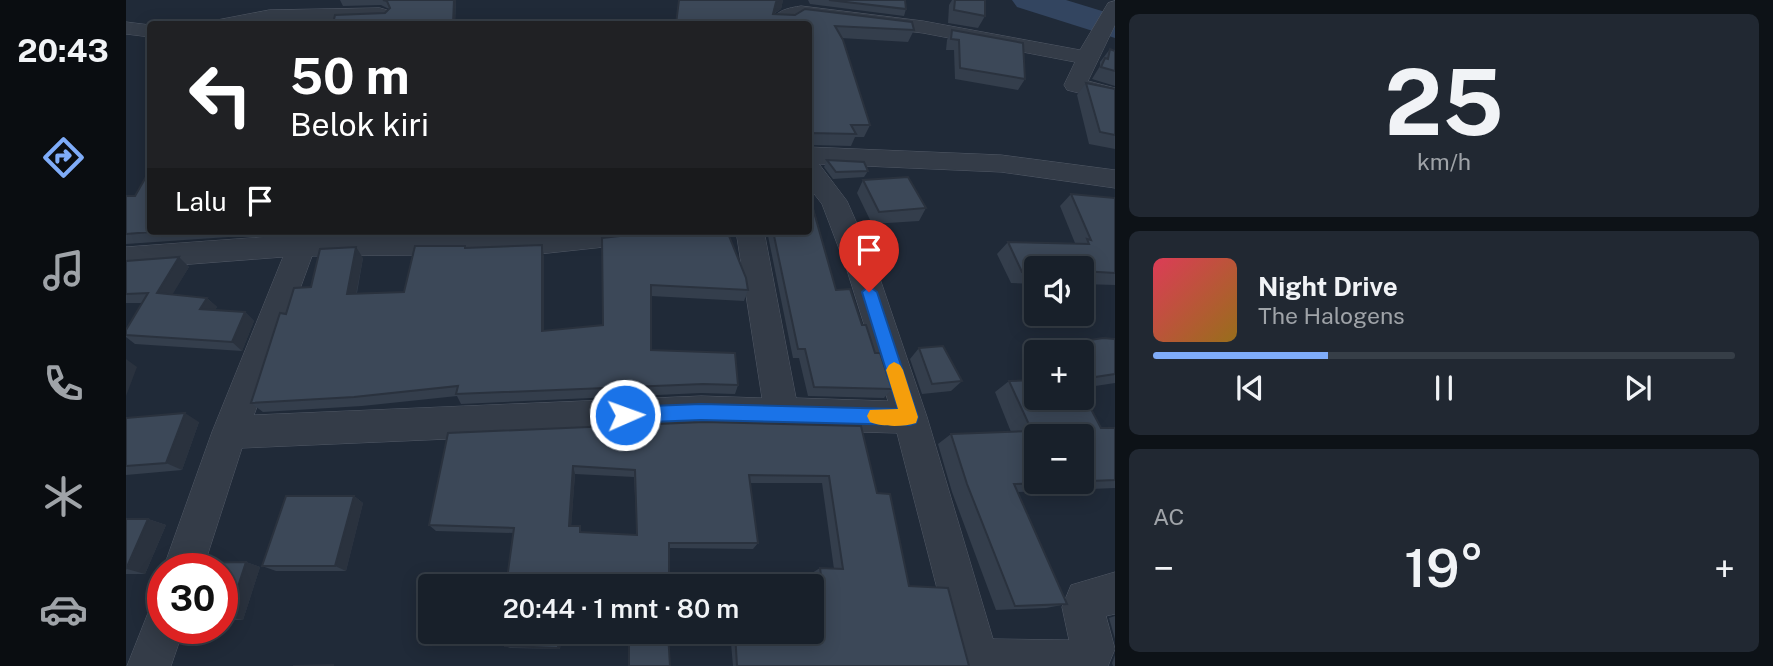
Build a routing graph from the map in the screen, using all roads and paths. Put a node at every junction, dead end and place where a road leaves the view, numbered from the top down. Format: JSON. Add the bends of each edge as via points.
{"nodes":[{"id":1,"x":1114,"y":6,"type":"edge"},
{"id":2,"x":380,"y":13,"type":"edge"},
{"id":3,"x":242,"y":21,"type":"edge"},
{"id":4,"x":782,"y":21,"type":"edge"},
{"id":5,"x":126,"y":29,"type":"edge"},
{"id":6,"x":147,"y":31,"type":"edge"},
{"id":7,"x":1089,"y":54,"type":"junction"},
{"id":8,"x":1115,"y":95,"type":"edge"},
{"id":9,"x":812,"y":155,"type":"edge"},
{"id":10,"x":812,"y":178,"type":"edge"},
{"id":11,"x":1115,"y":179,"type":"edge"},
{"id":12,"x":821,"y":204,"type":"edge"},
{"id":13,"x":620,"y":235,"type":"edge"},
{"id":14,"x":751,"y":235,"type":"edge"},
{"id":15,"x":305,"y":238,"type":"edge"},
{"id":16,"x":126,"y":258,"type":"edge"},
{"id":17,"x":782,"y":414,"type":"junction"},
{"id":18,"x":910,"y":417,"type":"junction"},
{"id":19,"x":230,"y":432,"type":"junction"},
{"id":20,"x":188,"y":553,"type":"edge"},
{"id":21,"x":1115,"y":593,"type":"edge"},
{"id":22,"x":157,"y":644,"type":"edge"},
{"id":23,"x":978,"y":663,"type":"edge"},
{"id":24,"x":149,"y":666,"type":"edge"}],
"edges":[{"from":1,"to":7,"type":"street"},
{"from":2,"to":3,"type":"street","via":[[279,15]]},
{"from":4,"to":7,"type":"street","via":[[802,12]]},
{"from":5,"to":6,"type":"street"},
{"from":7,"to":8,"type":"street","via":[[1076,85]]},
{"from":9,"to":11,"type":"street","via":[[1049,168]]},
{"from":10,"to":12,"type":"street"},
{"from":12,"to":18,"type":"street","via":[[861,267]]},
{"from":13,"to":15,"type":"street","via":[[539,243]]},
{"from":14,"to":17,"type":"street"},
{"from":15,"to":16,"type":"street"},
{"from":15,"to":19,"type":"street"},
{"from":17,"to":18,"type":"street"},
{"from":17,"to":19,"type":"street","via":[[687,412]]},
{"from":18,"to":23,"type":"street"},
{"from":19,"to":20,"type":"street"},
{"from":21,"to":23,"type":"street","via":[[1086,600],[1083,607],[1093,649],[1083,661]]},
{"from":22,"to":24,"type":"street"}]}
